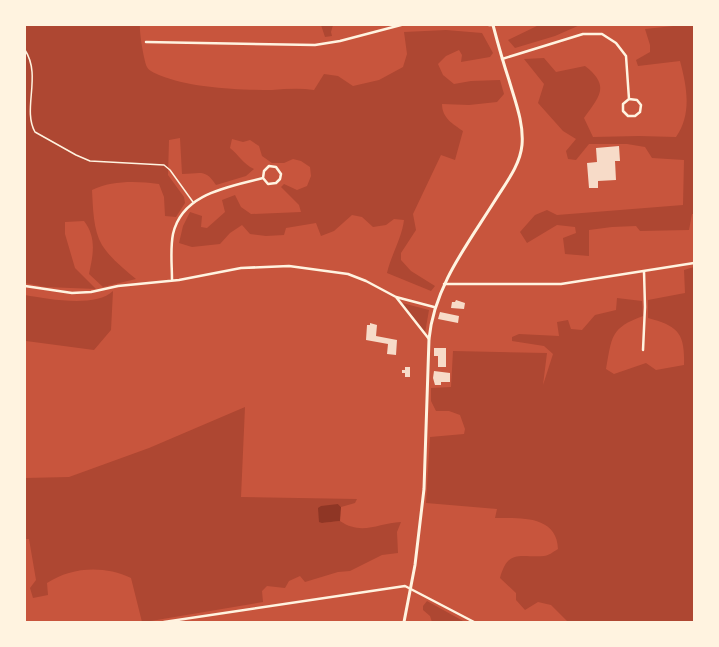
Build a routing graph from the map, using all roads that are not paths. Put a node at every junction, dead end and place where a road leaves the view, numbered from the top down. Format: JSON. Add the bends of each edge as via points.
{"nodes":[{"id":1,"x":401,"y":25,"type":"edge"},
{"id":2,"x":488,"y":25,"type":"edge"},
{"id":3,"x":493,"y":25,"type":"edge"},
{"id":4,"x":146,"y":42,"type":"dead end"},
{"id":5,"x":25,"y":50,"type":"edge"},
{"id":6,"x":502,"y":59,"type":"junction"},
{"id":7,"x":629,"y":99,"type":"junction"},
{"id":8,"x":263,"y":178,"type":"junction"},
{"id":9,"x":193,"y":202,"type":"junction"},
{"id":10,"x":694,"y":263,"type":"edge"},
{"id":11,"x":644,"y":271,"type":"junction"},
{"id":12,"x":172,"y":280,"type":"junction"},
{"id":13,"x":444,"y":284,"type":"junction"},
{"id":14,"x":25,"y":286,"type":"edge"},
{"id":15,"x":396,"y":297,"type":"junction"},
{"id":16,"x":434,"y":307,"type":"junction"},
{"id":17,"x":429,"y":339,"type":"junction"},
{"id":18,"x":643,"y":350,"type":"dead end"},
{"id":19,"x":410,"y":588,"type":"junction"},
{"id":20,"x":164,"y":622,"type":"edge"},
{"id":21,"x":404,"y":622,"type":"edge"},
{"id":22,"x":474,"y":622,"type":"edge"}],
"edges":[{"from":1,"to":4,"type":"street","via":[[315,45]]},
{"from":2,"to":3,"type":"street"},
{"from":3,"to":6,"type":"street"},
{"from":5,"to":9,"type":"lane","via":[[32,63],[31,120],[35,132],[90,161],[164,165]]},
{"from":6,"to":7,"type":"street","via":[[583,34],[602,34],[616,42],[626,56]]},
{"from":6,"to":13,"type":"street","via":[[521,125],[520,154],[513,172]]},
{"from":7,"to":7,"type":"street","via":[[624,104],[623,111],[628,116],[635,116],[640,112],[641,106],[637,100]]},
{"from":8,"to":8,"type":"street","via":[[266,183],[274,184],[279,181],[281,174],[276,167],[269,166],[264,171]]},
{"from":8,"to":9,"type":"street"},
{"from":9,"to":12,"type":"street","via":[[183,212],[175,228]]},
{"from":10,"to":11,"type":"street"},
{"from":11,"to":13,"type":"street","via":[[561,284]]},
{"from":11,"to":18,"type":"street"},
{"from":12,"to":14,"type":"street","via":[[118,286],[85,293]]},
{"from":12,"to":15,"type":"street","via":[[247,268],[289,266],[348,274]]},
{"from":13,"to":16,"type":"street"},
{"from":15,"to":16,"type":"street"},
{"from":15,"to":17,"type":"street"},
{"from":16,"to":17,"type":"street"},
{"from":17,"to":19,"type":"street","via":[[424,489]]},
{"from":19,"to":20,"type":"street","via":[[388,588]]},
{"from":19,"to":21,"type":"street"},
{"from":19,"to":22,"type":"street"}]}
